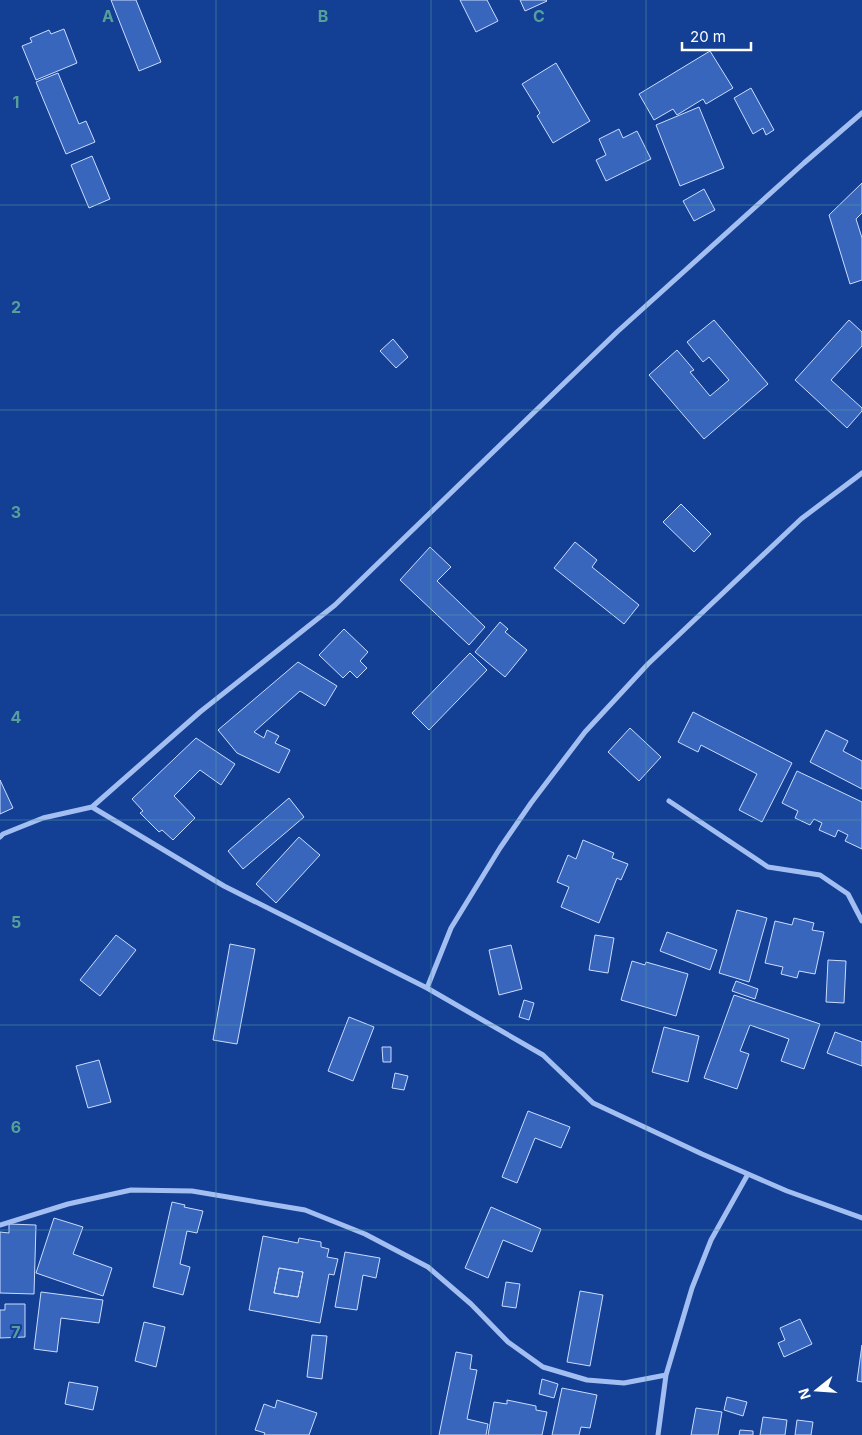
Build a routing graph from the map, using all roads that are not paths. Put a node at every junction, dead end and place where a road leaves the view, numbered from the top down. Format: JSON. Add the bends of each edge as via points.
{"nodes":[{"id":1,"x":862,"y":113,"type":"edge"},
{"id":2,"x":862,"y":473,"type":"edge"},
{"id":3,"x":668,"y":801,"type":"dead end"},
{"id":4,"x":92,"y":807,"type":"junction"},
{"id":5,"x":0,"y":837,"type":"edge"},
{"id":6,"x":862,"y":921,"type":"edge"},
{"id":7,"x":427,"y":988,"type":"junction"},
{"id":8,"x":748,"y":1174,"type":"junction"},
{"id":9,"x":862,"y":1218,"type":"edge"},
{"id":10,"x":0,"y":1225,"type":"edge"},
{"id":11,"x":666,"y":1375,"type":"junction"},
{"id":12,"x":658,"y":1435,"type":"edge"}],
"edges":[{"from":1,"to":4,"type":"street","via":[[617,332],[335,605],[200,712]]},
{"from":2,"to":7,"type":"street","via":[[794,526],[648,664],[585,732],[500,848],[451,928]]},
{"from":3,"to":6,"type":"street","via":[[768,867],[820,875],[848,894]]},
{"from":4,"to":5,"type":"street","via":[[43,818]]},
{"from":4,"to":7,"type":"street","via":[[224,886]]},
{"from":7,"to":8,"type":"street","via":[[542,1055],[593,1103]]},
{"from":8,"to":9,"type":"street"},
{"from":8,"to":11,"type":"street","via":[[711,1240],[692,1288]]},
{"from":10,"to":11,"type":"street","via":[[68,1204],[131,1190],[192,1191],[305,1210],[365,1234],[428,1267],[508,1342],[542,1367],[587,1380],[624,1384]]},
{"from":11,"to":12,"type":"street"}]}
